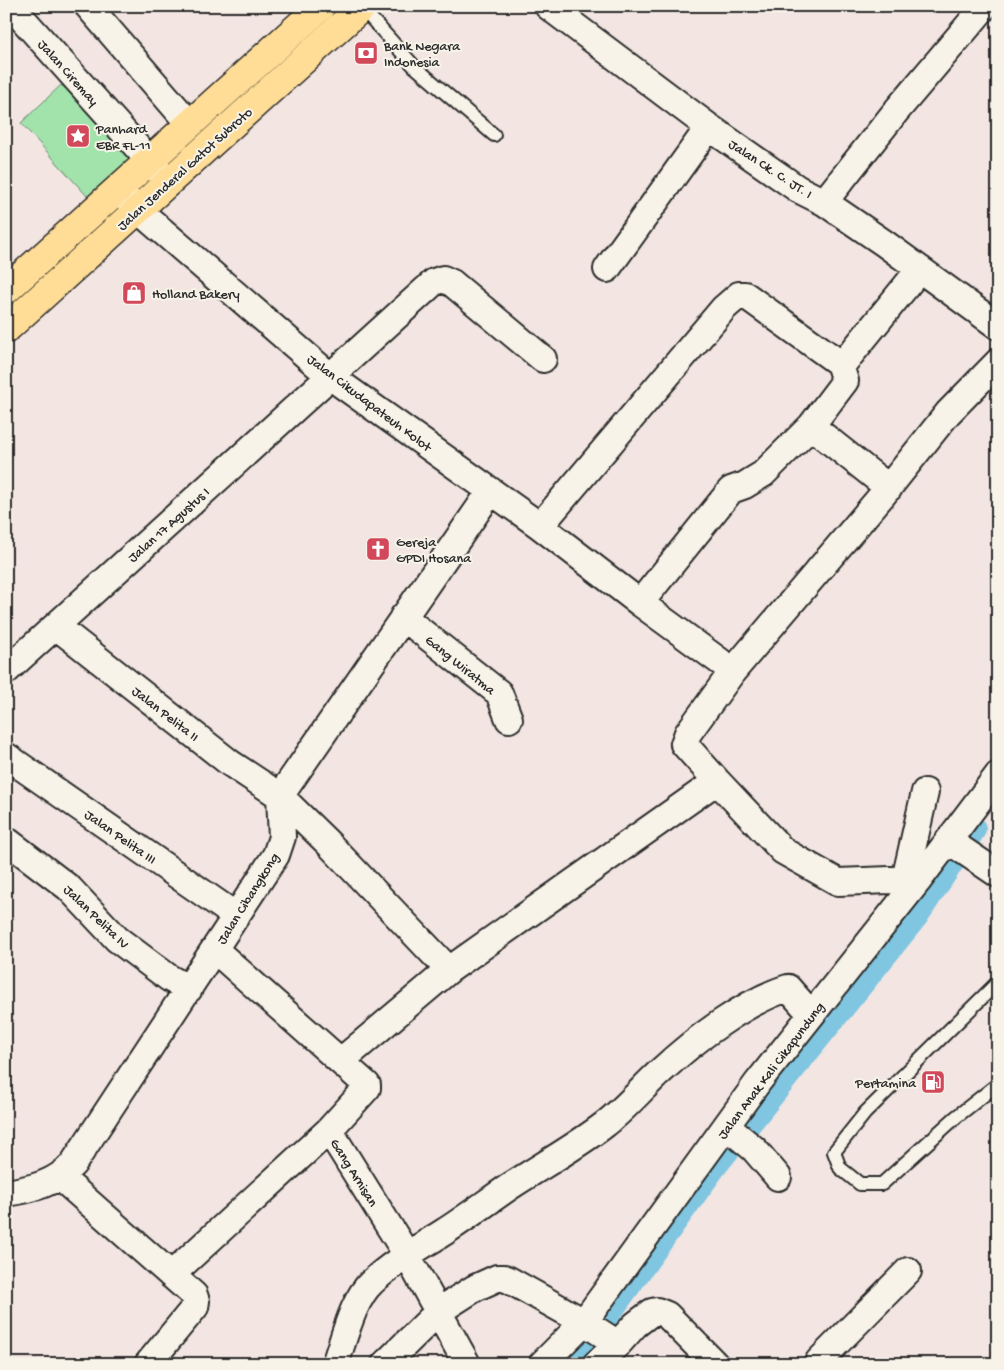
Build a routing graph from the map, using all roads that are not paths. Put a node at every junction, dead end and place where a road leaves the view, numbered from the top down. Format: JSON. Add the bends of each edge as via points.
{"nodes":[{"id":1,"x":11,"y":6,"type":"edge"},
{"id":2,"x":88,"y":6,"type":"edge"},
{"id":3,"x":321,"y":6,"type":"edge"},
{"id":4,"x":548,"y":6,"type":"edge"},
{"id":5,"x":985,"y":6,"type":"edge"},
{"id":6,"x":361,"y":7,"type":"edge"},
{"id":7,"x":181,"y":114,"type":"dead end"},
{"id":8,"x":709,"y":127,"type":"junction"},
{"id":9,"x":494,"y":135,"type":"dead end"},
{"id":10,"x":149,"y":160,"type":"junction"},
{"id":11,"x":168,"y":182,"type":"junction"},
{"id":12,"x":118,"y":188,"type":"junction"},
{"id":13,"x":824,"y":202,"type":"junction"},
{"id":14,"x":138,"y":210,"type":"junction"},
{"id":15,"x":607,"y":269,"type":"dead end"},
{"id":16,"x":920,"y":269,"type":"junction"},
{"id":17,"x":6,"y":290,"type":"edge"},
{"id":18,"x":998,"y":326,"type":"edge"},
{"id":19,"x":6,"y":329,"type":"edge"},
{"id":20,"x":543,"y":359,"type":"dead end"},
{"id":21,"x":998,"y":362,"type":"edge"},
{"id":22,"x":842,"y":365,"type":"junction"},
{"id":23,"x":331,"y":377,"type":"junction"},
{"id":24,"x":812,"y":426,"type":"junction"},
{"id":25,"x":888,"y":488,"type":"junction"},
{"id":26,"x":491,"y":491,"type":"junction"},
{"id":27,"x":540,"y":526,"type":"junction"},
{"id":28,"x":640,"y":603,"type":"junction"},
{"id":29,"x":403,"y":617,"type":"junction"},
{"id":30,"x":56,"y":626,"type":"junction"},
{"id":31,"x":6,"y":671,"type":"edge"},
{"id":32,"x":733,"y":672,"type":"junction"},
{"id":33,"x":508,"y":719,"type":"dead end"},
{"id":34,"x":6,"y":756,"type":"edge"},
{"id":35,"x":998,"y":775,"type":"edge"},
{"id":36,"x":717,"y":781,"type":"junction"},
{"id":37,"x":926,"y":792,"type":"dead end"},
{"id":38,"x":280,"y":796,"type":"junction"},
{"id":39,"x":6,"y":840,"type":"edge"},
{"id":40,"x":960,"y":848,"type":"junction"},
{"id":41,"x":998,"y":874,"type":"edge"},
{"id":42,"x":912,"y":881,"type":"junction"},
{"id":43,"x":236,"y":916,"type":"junction"},
{"id":44,"x":215,"y":950,"type":"junction"},
{"id":45,"x":449,"y":970,"type":"junction"},
{"id":46,"x":998,"y":982,"type":"edge"},
{"id":47,"x":189,"y":989,"type":"junction"},
{"id":48,"x":811,"y":1014,"type":"junction"},
{"id":49,"x":341,"y":1062,"type":"junction"},
{"id":50,"x":998,"y":1084,"type":"edge"},
{"id":51,"x":329,"y":1130,"type":"junction"},
{"id":52,"x":735,"y":1133,"type":"junction"},
{"id":53,"x":778,"y":1177,"type":"dead end"},
{"id":54,"x":60,"y":1178,"type":"junction"},
{"id":55,"x":6,"y":1193,"type":"edge"},
{"id":56,"x":408,"y":1255,"type":"junction"},
{"id":57,"x":908,"y":1271,"type":"dead end"},
{"id":58,"x":171,"y":1275,"type":"junction"},
{"id":59,"x":439,"y":1311,"type":"junction"},
{"id":60,"x":586,"y":1323,"type":"junction"},
{"id":61,"x":617,"y":1343,"type":"junction"},
{"id":62,"x":819,"y":1363,"type":"edge"},
{"id":63,"x":148,"y":1364,"type":"edge"},
{"id":64,"x":335,"y":1364,"type":"edge"},
{"id":65,"x":385,"y":1364,"type":"edge"},
{"id":66,"x":467,"y":1364,"type":"edge"},
{"id":67,"x":542,"y":1364,"type":"edge"},
{"id":68,"x":596,"y":1364,"type":"edge"},
{"id":69,"x":715,"y":1364,"type":"edge"}],
"edges":[{"from":1,"to":10,"type":"street","name":"Jalan Ciremay"},
{"from":2,"to":7,"type":"street"},
{"from":3,"to":10,"type":"main road","name":"Jalan Jenderal Gatot Subroto"},
{"from":4,"to":8,"type":"street","name":"Jalan Ck. C. JT. I"},
{"from":5,"to":13,"type":"street"},
{"from":6,"to":9,"type":"lane","via":[[414,66]]},
{"from":6,"to":11,"type":"main road","name":"Jalan Jenderal Gatot Subroto"},
{"from":8,"to":13,"type":"street","name":"Jalan Ck. C. JT. I","via":[[798,189]]},
{"from":8,"to":15,"type":"street"},
{"from":10,"to":11,"type":"street","name":"Jalan Ciremay"},
{"from":10,"to":12,"type":"main road","name":"Jalan Jenderal Gatot Subroto"},
{"from":11,"to":14,"type":"main road","name":"Jalan Jenderal Gatot Subroto"},
{"from":12,"to":14,"type":"street","name":"Jalan Cikudapateuh Kolot"},
{"from":12,"to":17,"type":"main road","name":"Jalan Jenderal Gatot Subroto"},
{"from":13,"to":16,"type":"street","name":"Jalan Ck. C. JT. I"},
{"from":14,"to":19,"type":"main road","name":"Jalan Jenderal Gatot Subroto"},
{"from":14,"to":23,"type":"street","name":"Jalan Cikudapateuh Kolot"},
{"from":16,"to":18,"type":"street","name":"Jalan Ck. C. JT. I"},
{"from":16,"to":22,"type":"street"},
{"from":20,"to":23,"type":"street","name":"Jalan 17 Agustus I","via":[[443,278],[426,289]]},
{"from":21,"to":25,"type":"street","via":[[948,413]]},
{"from":22,"to":24,"type":"street","via":[[845,381]]},
{"from":22,"to":27,"type":"street","via":[[746,295],[739,295],[724,308]]},
{"from":23,"to":26,"type":"street","name":"Jalan Cikudapateuh Kolot"},
{"from":23,"to":30,"type":"street","name":"Jalan 17 Agustus I"},
{"from":24,"to":25,"type":"street"},
{"from":24,"to":28,"type":"street","via":[[763,474],[731,490]]},
{"from":25,"to":32,"type":"street"},
{"from":26,"to":27,"type":"street","name":"Jalan Cikudapateuh Kolot"},
{"from":26,"to":29,"type":"street"},
{"from":27,"to":28,"type":"street","name":"Jalan Cikudapateuh Kolot"},
{"from":28,"to":32,"type":"street","name":"Jalan Cikudapateuh Kolot"},
{"from":29,"to":33,"type":"street","name":"Gang Wiratma","via":[[498,693]]},
{"from":29,"to":38,"type":"street"},
{"from":30,"to":31,"type":"street","name":"Jalan 17 Agustus I"},
{"from":30,"to":38,"type":"street","name":"Jalan Pelita II","via":[[230,763]]},
{"from":32,"to":36,"type":"street","via":[[684,741]]},
{"from":34,"to":43,"type":"street","name":"Jalan Pelita III"},
{"from":35,"to":40,"type":"street","name":"Jalan Anak Kali Cikapundung"},
{"from":36,"to":42,"type":"street","via":[[783,851],[828,877],[846,883]]},
{"from":36,"to":45,"type":"street"},
{"from":37,"to":42,"type":"street"},
{"from":38,"to":43,"type":"street","name":"Jalan Cibangkong","via":[[282,837],[276,855]]},
{"from":38,"to":45,"type":"street","name":"Jalan Pelita II"},
{"from":39,"to":47,"type":"street","name":"Jalan Pelita IV","via":[[68,888],[117,939]]},
{"from":40,"to":41,"type":"street"},
{"from":40,"to":42,"type":"street","name":"Jalan Anak Kali Cikapundung"},
{"from":42,"to":48,"type":"street","name":"Jalan Anak Kali Cikapundung"},
{"from":43,"to":44,"type":"street","name":"Jalan Cibangkong"},
{"from":44,"to":47,"type":"street","name":"Jalan Cibangkong"},
{"from":44,"to":49,"type":"street","name":"Gang Arnisan"},
{"from":45,"to":49,"type":"street"},
{"from":46,"to":50,"type":"lane","via":[[865,1113],[834,1152],[840,1168],[860,1184],[882,1184]]},
{"from":47,"to":54,"type":"street","name":"Jalan Cibangkong","via":[[73,1164]]},
{"from":48,"to":52,"type":"street","name":"Jalan Anak Kali Cikapundung","via":[[758,1082]]},
{"from":48,"to":56,"type":"street","via":[[788,988],[769,994],[740,1011],[663,1069],[604,1125]]},
{"from":49,"to":51,"type":"street","name":"Gang Arnisan","via":[[368,1086]]},
{"from":51,"to":56,"type":"street","name":"Gang Arnisan"},
{"from":51,"to":58,"type":"street"},
{"from":52,"to":53,"type":"street"},
{"from":52,"to":60,"type":"street","name":"Jalan Anak Kali Cikapundung"},
{"from":54,"to":55,"type":"street","name":"Jalan Cibangkong","via":[[33,1189]]},
{"from":54,"to":58,"type":"street"},
{"from":56,"to":59,"type":"street","name":"Gang Arnisan"},
{"from":56,"to":64,"type":"street","via":[[371,1282],[360,1295]]},
{"from":57,"to":62,"type":"street"},
{"from":58,"to":63,"type":"street","via":[[194,1295],[195,1307]]},
{"from":59,"to":60,"type":"street","via":[[475,1288],[504,1278]]},
{"from":59,"to":65,"type":"street"},
{"from":59,"to":66,"type":"street","name":"Gang Arnisan"},
{"from":60,"to":61,"type":"street"},
{"from":60,"to":67,"type":"street","name":"Jalan Anak Kali Cikapundung"},
{"from":61,"to":68,"type":"street"},
{"from":61,"to":69,"type":"street","via":[[635,1325],[657,1311],[667,1315]]}]}
